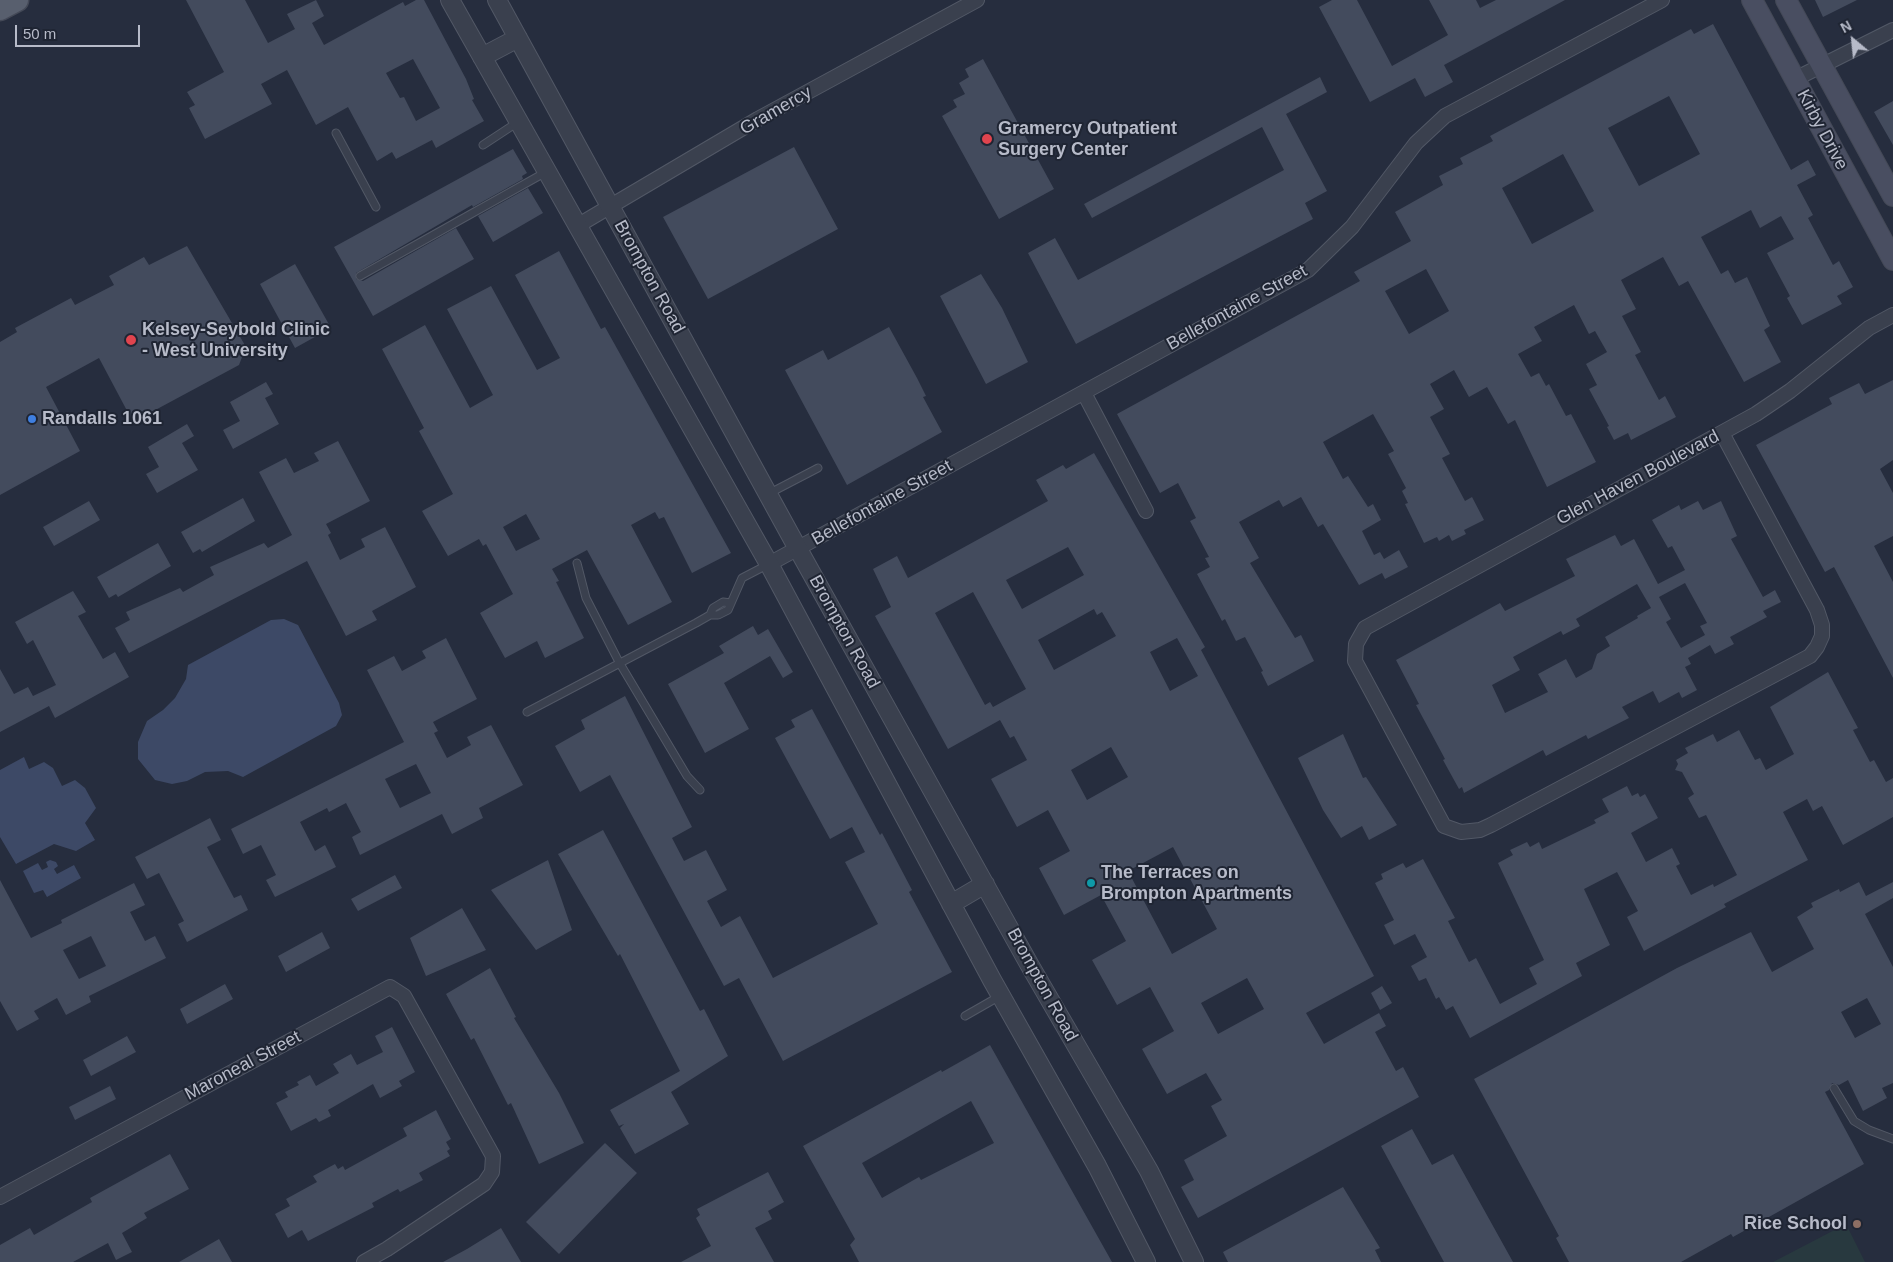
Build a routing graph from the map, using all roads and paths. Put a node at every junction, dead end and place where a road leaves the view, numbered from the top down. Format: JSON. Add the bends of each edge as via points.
{"nodes":[{"id":1,"x":17,"y":0,"type":"edge"},
{"id":2,"x":450,"y":0,"type":"edge"},
{"id":3,"x":497,"y":0,"type":"edge"},
{"id":4,"x":978,"y":0,"type":"edge"},
{"id":5,"x":1662,"y":0,"type":"edge"},
{"id":6,"x":1752,"y":0,"type":"edge"},
{"id":7,"x":1786,"y":0,"type":"edge"},
{"id":8,"x":0,"y":9,"type":"edge"},
{"id":9,"x":1893,"y":30,"type":"edge"},
{"id":10,"x":518,"y":38,"type":"junction"},
{"id":11,"x":482,"y":57,"type":"junction"},
{"id":12,"x":1822,"y":65,"type":"junction"},
{"id":13,"x":1795,"y":79,"type":"junction"},
{"id":14,"x":518,"y":122,"type":"junction"},
{"id":15,"x":336,"y":133,"type":"dead end"},
{"id":16,"x":483,"y":145,"type":"dead end"},
{"id":17,"x":547,"y":172,"type":"junction"},
{"id":18,"x":1893,"y":196,"type":"edge"},
{"id":19,"x":609,"y":205,"type":"junction"},
{"id":20,"x":376,"y":207,"type":"dead end"},
{"id":21,"x":577,"y":226,"type":"junction"},
{"id":22,"x":1893,"y":260,"type":"edge"},
{"id":23,"x":360,"y":276,"type":"dead end"},
{"id":24,"x":1893,"y":315,"type":"edge"},
{"id":25,"x":1084,"y":393,"type":"junction"},
{"id":26,"x":1722,"y":433,"type":"junction"},
{"id":27,"x":818,"y":468,"type":"dead end"},
{"id":28,"x":768,"y":494,"type":"junction"},
{"id":29,"x":1146,"y":510,"type":"dead end"},
{"id":30,"x":798,"y":549,"type":"junction"},
{"id":31,"x":577,"y":563,"type":"dead end"},
{"id":32,"x":769,"y":564,"type":"junction"},
{"id":33,"x":619,"y":662,"type":"junction"},
{"id":34,"x":527,"y":712,"type":"dead end"},
{"id":35,"x":700,"y":790,"type":"dead end"},
{"id":36,"x":985,"y":884,"type":"junction"},
{"id":37,"x":951,"y":904,"type":"junction"},
{"id":38,"x":1000,"y":996,"type":"junction"},
{"id":39,"x":965,"y":1016,"type":"dead end"},
{"id":40,"x":1834,"y":1088,"type":"dead end"},
{"id":41,"x":1893,"y":1139,"type":"edge"},
{"id":42,"x":0,"y":1197,"type":"edge"},
{"id":43,"x":364,"y":1262,"type":"edge"},
{"id":44,"x":1146,"y":1262,"type":"edge"},
{"id":45,"x":1194,"y":1262,"type":"edge"}],
"edges":[{"from":1,"to":8,"type":"main road"},
{"from":2,"to":11,"type":"street","name":"Brompton Road"},
{"from":3,"to":10,"type":"street","name":"Brompton Road"},
{"from":4,"to":19,"type":"street","name":"Gramercy","via":[[758,119]]},
{"from":5,"to":25,"type":"street","name":"Bellefontaine Street","via":[[1445,116],[1416,143],[1352,227],[1308,270]]},
{"from":6,"to":13,"type":"main road","name":"Kirby Drive"},
{"from":7,"to":12,"type":"main road","name":"Kirby Drive"},
{"from":9,"to":12,"type":"street"},
{"from":10,"to":11,"type":"street"},
{"from":10,"to":19,"type":"street","name":"Brompton Road"},
{"from":11,"to":14,"type":"street","name":"Brompton Road"},
{"from":12,"to":13,"type":"street"},
{"from":12,"to":18,"type":"main road","name":"Kirby Drive"},
{"from":13,"to":22,"type":"main road","name":"Kirby Drive"},
{"from":14,"to":16,"type":"lane"},
{"from":14,"to":17,"type":"street","name":"Brompton Road"},
{"from":15,"to":20,"type":"lane"},
{"from":17,"to":21,"type":"street","name":"Brompton Road"},
{"from":17,"to":23,"type":"lane"},
{"from":19,"to":21,"type":"street","name":"Gramercy"},
{"from":19,"to":28,"type":"street","name":"Brompton Road"},
{"from":21,"to":32,"type":"street","name":"Brompton Road"},
{"from":24,"to":26,"type":"street","name":"Glen Haven Boulevard","via":[[1869,328],[1790,392]]},
{"from":25,"to":29,"type":"street"},
{"from":25,"to":30,"type":"street","name":"Bellefontaine Street"},
{"from":26,"to":26,"type":"street","name":"Glen Haven Boulevard","via":[[1371,623],[1360,634],[1355,661],[1444,826],[1461,832],[1480,830],[1810,656],[1820,642],[1822,625],[1809,592]]},
{"from":27,"to":28,"type":"lane"},
{"from":28,"to":30,"type":"street","name":"Brompton Road"},
{"from":30,"to":32,"type":"street","name":"Bellefontaine Street"},
{"from":30,"to":36,"type":"street","name":"Brompton Road"},
{"from":31,"to":33,"type":"lane","via":[[586,598]]},
{"from":32,"to":33,"type":"lane","via":[[742,578],[731,603],[723,602],[713,608],[710,615]]},
{"from":32,"to":37,"type":"street","name":"Brompton Road"},
{"from":33,"to":34,"type":"lane"},
{"from":33,"to":35,"type":"lane","via":[[687,776]]},
{"from":36,"to":37,"type":"street"},
{"from":36,"to":45,"type":"street","name":"Brompton Road","via":[[1149,1171]]},
{"from":37,"to":38,"type":"street","name":"Brompton Road"},
{"from":38,"to":39,"type":"lane"},
{"from":38,"to":44,"type":"street","name":"Brompton Road","via":[[1097,1166]]},
{"from":40,"to":41,"type":"lane","via":[[1854,1121]]},
{"from":42,"to":43,"type":"street","name":"Maroneal Street","via":[[390,988],[404,996],[493,1156],[492,1172],[484,1184]]}]}
